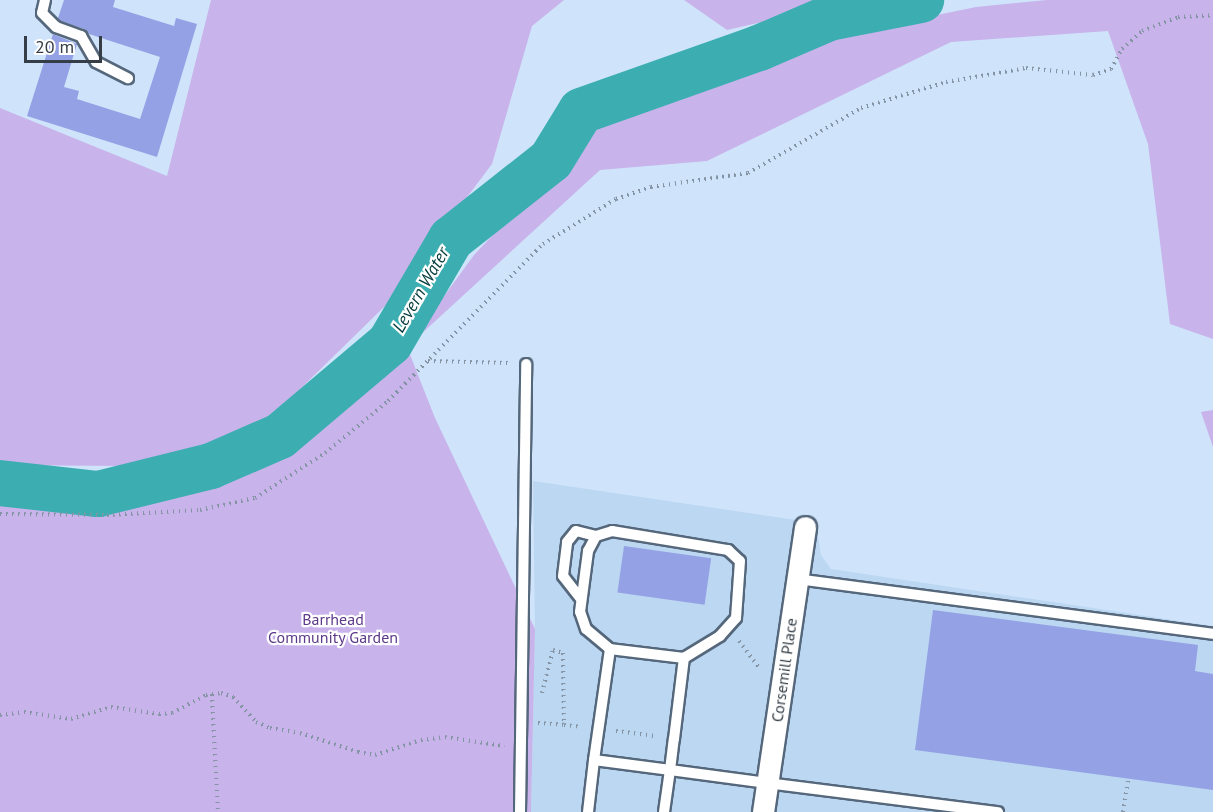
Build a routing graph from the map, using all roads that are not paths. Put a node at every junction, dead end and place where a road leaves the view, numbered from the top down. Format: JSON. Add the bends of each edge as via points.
{"nodes":[{"id":1,"x":45,"y":0,"type":"edge"},
{"id":2,"x":128,"y":78,"type":"dead end"},
{"id":3,"x":526,"y":364,"type":"road end"},
{"id":4,"x":805,"y":528,"type":"dead end"},
{"id":5,"x":596,"y":536,"type":"junction"},
{"id":6,"x":797,"y":579,"type":"junction"},
{"id":7,"x":581,"y":599,"type":"junction"},
{"id":8,"x":1213,"y":634,"type":"edge"},
{"id":9,"x":610,"y":649,"type":"junction"},
{"id":10,"x":684,"y":658,"type":"junction"},
{"id":11,"x":594,"y":760,"type":"junction"},
{"id":12,"x":670,"y":770,"type":"junction"},
{"id":13,"x":767,"y":783,"type":"junction"},
{"id":14,"x":957,"y":809,"type":"edge"},
{"id":15,"x":666,"y":810,"type":"edge"},
{"id":16,"x":520,"y":812,"type":"edge"},
{"id":17,"x":588,"y":812,"type":"edge"},
{"id":18,"x":763,"y":812,"type":"edge"},
{"id":19,"x":999,"y":812,"type":"edge"}],
"edges":[{"from":1,"to":2,"type":"lane","via":[[42,13],[56,27],[81,36],[96,62]]},
{"from":3,"to":16,"type":"lane"},
{"from":4,"to":6,"type":"street","name":"Corsemill Place"},
{"from":5,"to":7,"type":"lane","via":[[588,551]]},
{"from":5,"to":7,"type":"lane","via":[[576,531],[567,542],[563,576]]},
{"from":5,"to":10,"type":"lane","via":[[612,531],[728,550],[740,561],[736,618],[720,636]]},
{"from":6,"to":8,"type":"lane"},
{"from":6,"to":13,"type":"street","name":"Corsemill Place"},
{"from":7,"to":9,"type":"lane","via":[[580,612],[586,628]]},
{"from":9,"to":10,"type":"lane"},
{"from":9,"to":11,"type":"lane"},
{"from":10,"to":12,"type":"lane"},
{"from":11,"to":12,"type":"lane"},
{"from":11,"to":17,"type":"lane"},
{"from":12,"to":13,"type":"lane"},
{"from":12,"to":15,"type":"lane"},
{"from":13,"to":14,"type":"lane"},
{"from":13,"to":18,"type":"street","name":"Corsemill Place"},
{"from":14,"to":19,"type":"lane"}]}
